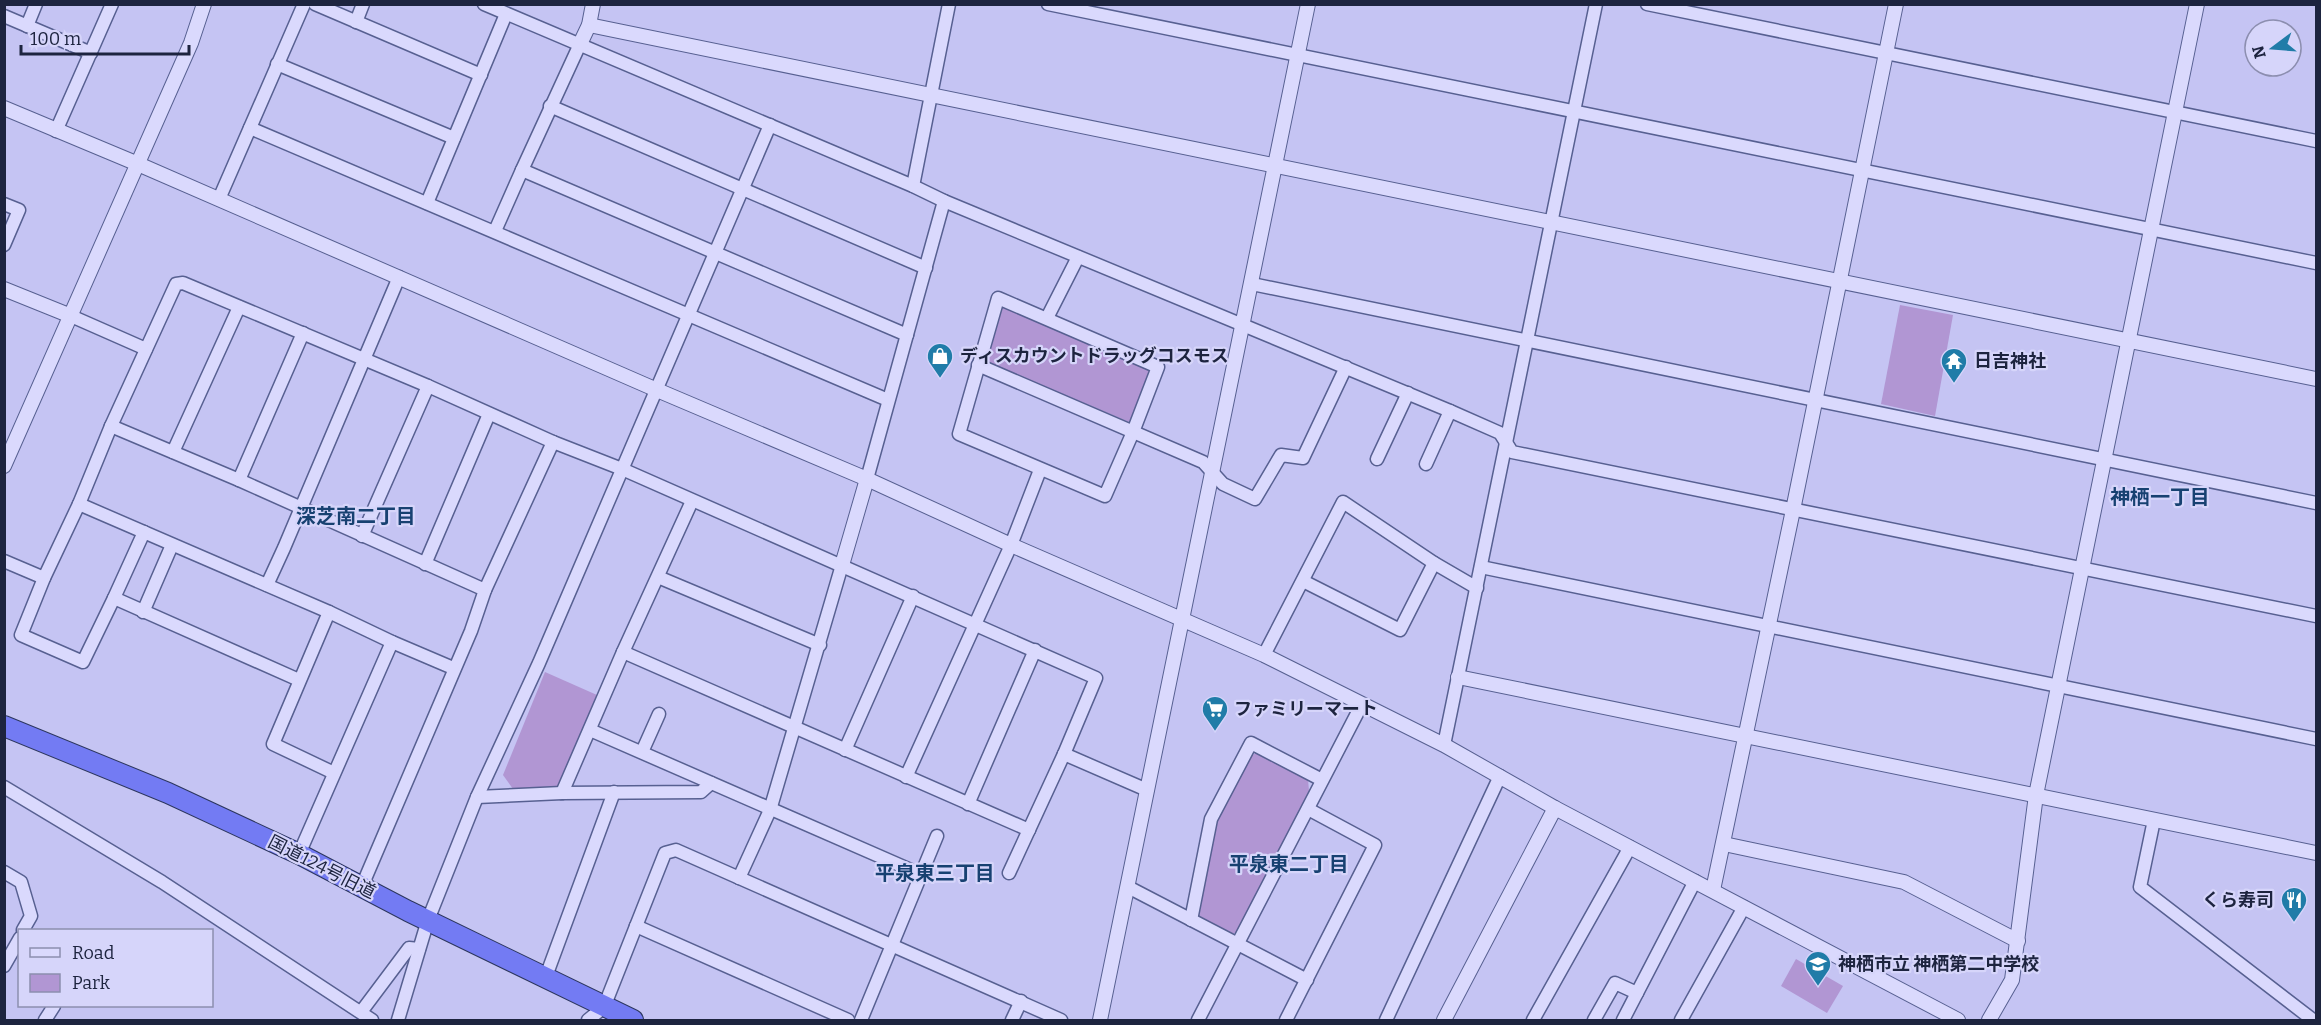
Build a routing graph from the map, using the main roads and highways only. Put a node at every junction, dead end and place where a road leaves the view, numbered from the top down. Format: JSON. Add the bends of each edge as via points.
{"nodes":[{"id":1,"x":4,"y":726,"type":"edge"},
{"id":2,"x":633,"y":1020,"type":"edge"}],
"edges":[{"from":1,"to":2,"type":"highway","name":"国道124号旧道","via":[[168,793],[299,854]]}]}
